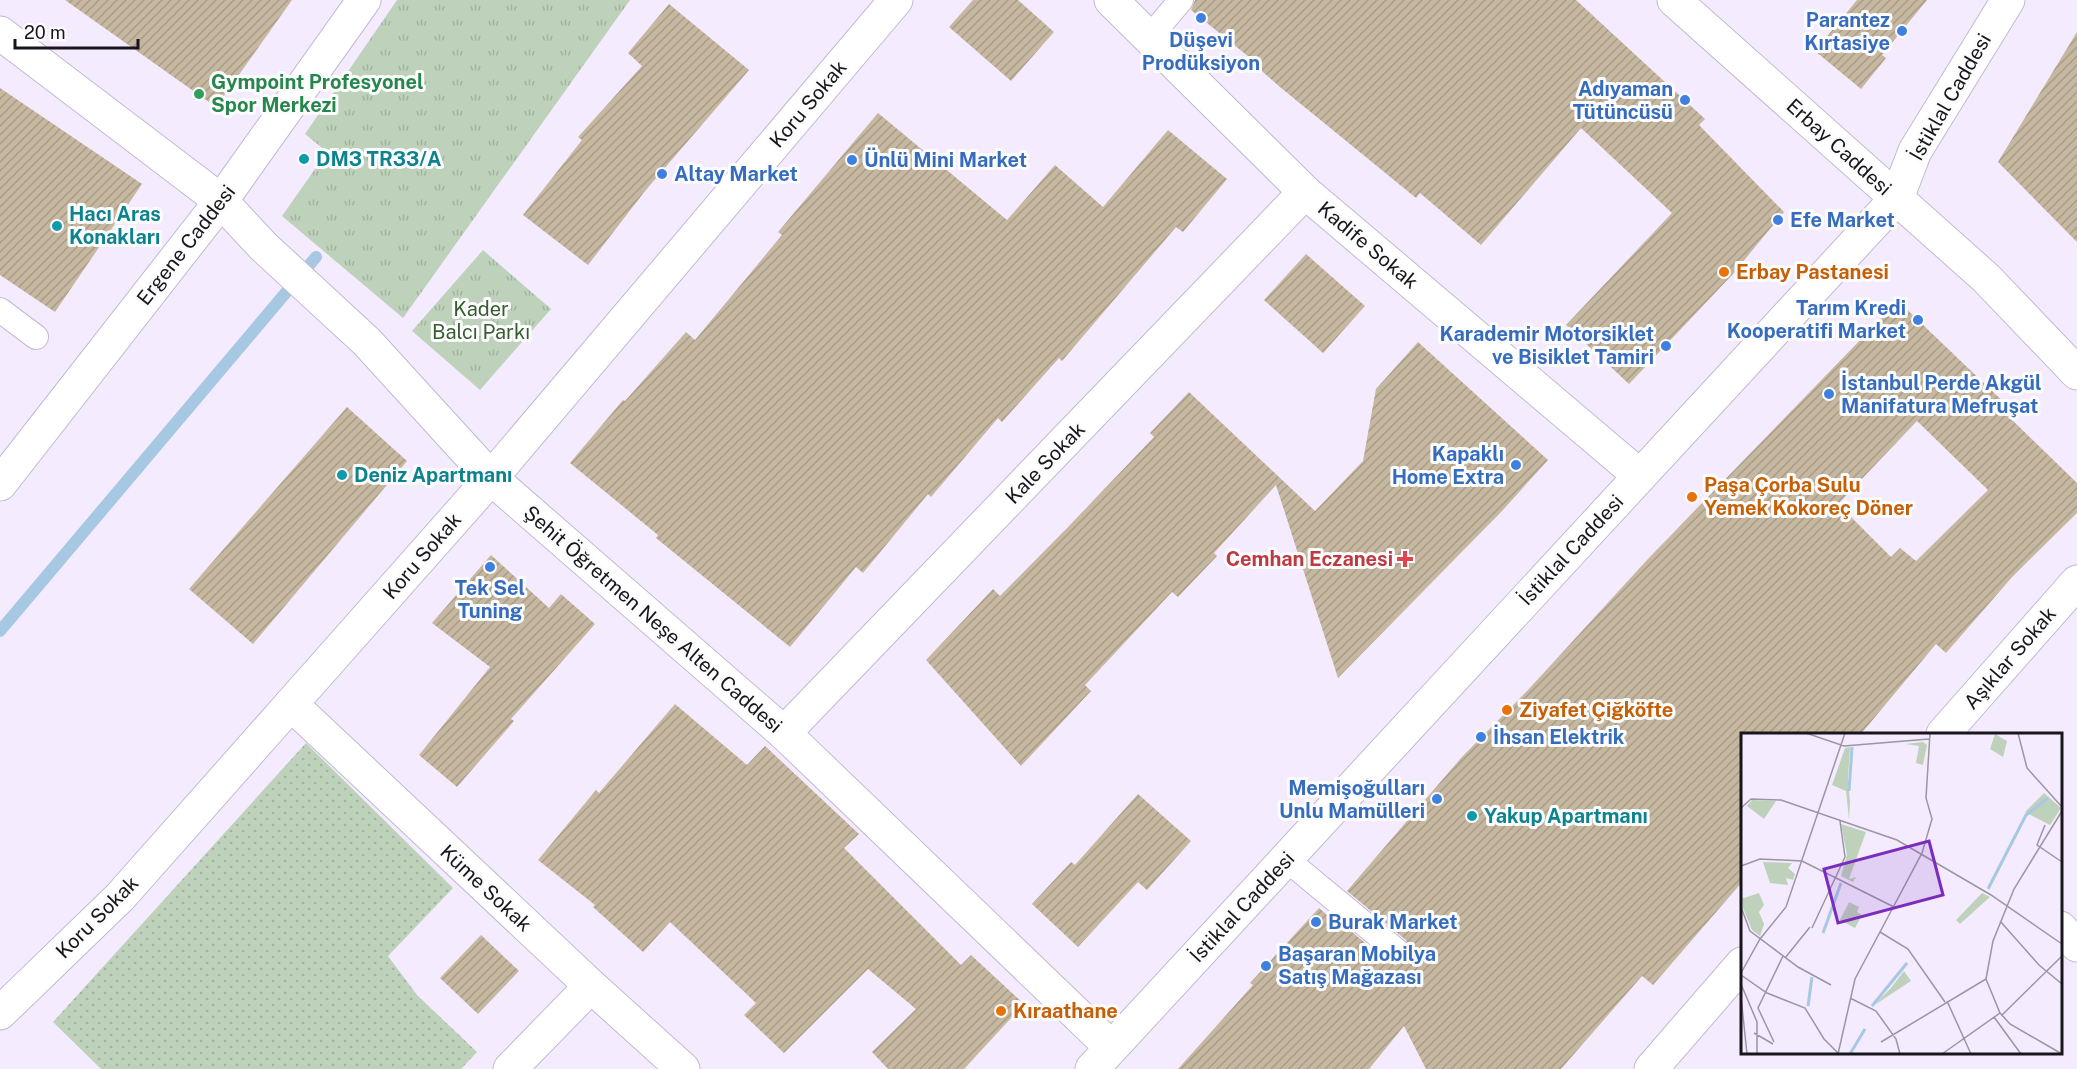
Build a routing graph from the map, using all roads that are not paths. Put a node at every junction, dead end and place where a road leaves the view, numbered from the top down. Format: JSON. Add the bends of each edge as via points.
{"nodes":[{"id":1,"x":364,"y":0,"type":"edge"},
{"id":2,"x":897,"y":0,"type":"edge"},
{"id":3,"x":1111,"y":0,"type":"edge"},
{"id":4,"x":1181,"y":0,"type":"edge"},
{"id":5,"x":1674,"y":0,"type":"edge"},
{"id":6,"x":2008,"y":0,"type":"edge"},
{"id":7,"x":0,"y":33,"type":"edge"},
{"id":8,"x":1149,"y":38,"type":"junction"},
{"id":9,"x":1305,"y":192,"type":"junction"},
{"id":10,"x":1897,"y":198,"type":"junction"},
{"id":11,"x":221,"y":201,"type":"junction"},
{"id":12,"x":0,"y":310,"type":"edge"},
{"id":13,"x":36,"y":337,"type":"dead end"},
{"id":14,"x":2077,"y":373,"type":"edge"},
{"id":15,"x":1640,"y":476,"type":"junction"},
{"id":16,"x":491,"y":478,"type":"junction"},
{"id":17,"x":0,"y":484,"type":"edge"},
{"id":18,"x":2077,"y":582,"type":"edge"},
{"id":19,"x":291,"y":704,"type":"junction"},
{"id":20,"x":784,"y":733,"type":"junction"},
{"id":21,"x":1945,"y":733,"type":"edge"},
{"id":22,"x":1286,"y":859,"type":"junction"},
{"id":23,"x":2062,"y":929,"type":"edge"},
{"id":24,"x":2077,"y":945,"type":"edge"},
{"id":25,"x":1397,"y":951,"type":"dead end"},
{"id":26,"x":1741,"y":966,"type":"edge"},
{"id":27,"x":591,"y":986,"type":"junction"},
{"id":28,"x":0,"y":1013,"type":"edge"},
{"id":29,"x":1101,"y":1058,"type":"edge"},
{"id":30,"x":510,"y":1069,"type":"edge"},
{"id":31,"x":683,"y":1069,"type":"edge"},
{"id":32,"x":1651,"y":1069,"type":"edge"}],
"edges":[{"from":1,"to":11,"type":"street","name":"Ergene Caddesi"},
{"from":2,"to":16,"type":"street","name":"Koru Sokak"},
{"from":3,"to":8,"type":"street","name":"Kadife Sokak"},
{"from":4,"to":8,"type":"lane"},
{"from":5,"to":10,"type":"street","name":"Erbay Caddesi"},
{"from":6,"to":10,"type":"street","name":"İstiklal Caddesi","via":[[1915,151]]},
{"from":7,"to":11,"type":"street","name":"Şehit Öğretmen Neşe Alten Caddesi"},
{"from":8,"to":9,"type":"street","name":"Kadife Sokak"},
{"from":9,"to":15,"type":"street","name":"Kadife Sokak"},
{"from":9,"to":20,"type":"street","name":"Kale Sokak"},
{"from":10,"to":14,"type":"street","name":"Erbay Caddesi","via":[[1986,278]]},
{"from":10,"to":15,"type":"street","name":"İstiklal Caddesi"},
{"from":11,"to":16,"type":"street","name":"Şehit Öğretmen Neşe Alten Caddesi","via":[[263,246],[367,342]]},
{"from":11,"to":17,"type":"street","name":"Ergene Caddesi"},
{"from":12,"to":13,"type":"lane"},
{"from":15,"to":22,"type":"street","name":"İstiklal Caddesi"},
{"from":16,"to":19,"type":"street","name":"Koru Sokak"},
{"from":16,"to":20,"type":"street","name":"Şehit Öğretmen Neşe Alten Caddesi"},
{"from":18,"to":21,"type":"street","name":"Aşıklar Sokak"},
{"from":19,"to":27,"type":"street","name":"Küme Sokak"},
{"from":19,"to":28,"type":"street","name":"Koru Sokak","via":[[120,897]]},
{"from":20,"to":29,"type":"street","name":"Şehit Öğretmen Neşe Alten Caddesi"},
{"from":22,"to":25,"type":"lane"},
{"from":22,"to":29,"type":"street","name":"İstiklal Caddesi"},
{"from":23,"to":24,"type":"street"},
{"from":26,"to":32,"type":"street"},
{"from":27,"to":30,"type":"street"},
{"from":27,"to":31,"type":"street","name":"Küme Sokak"}]}
